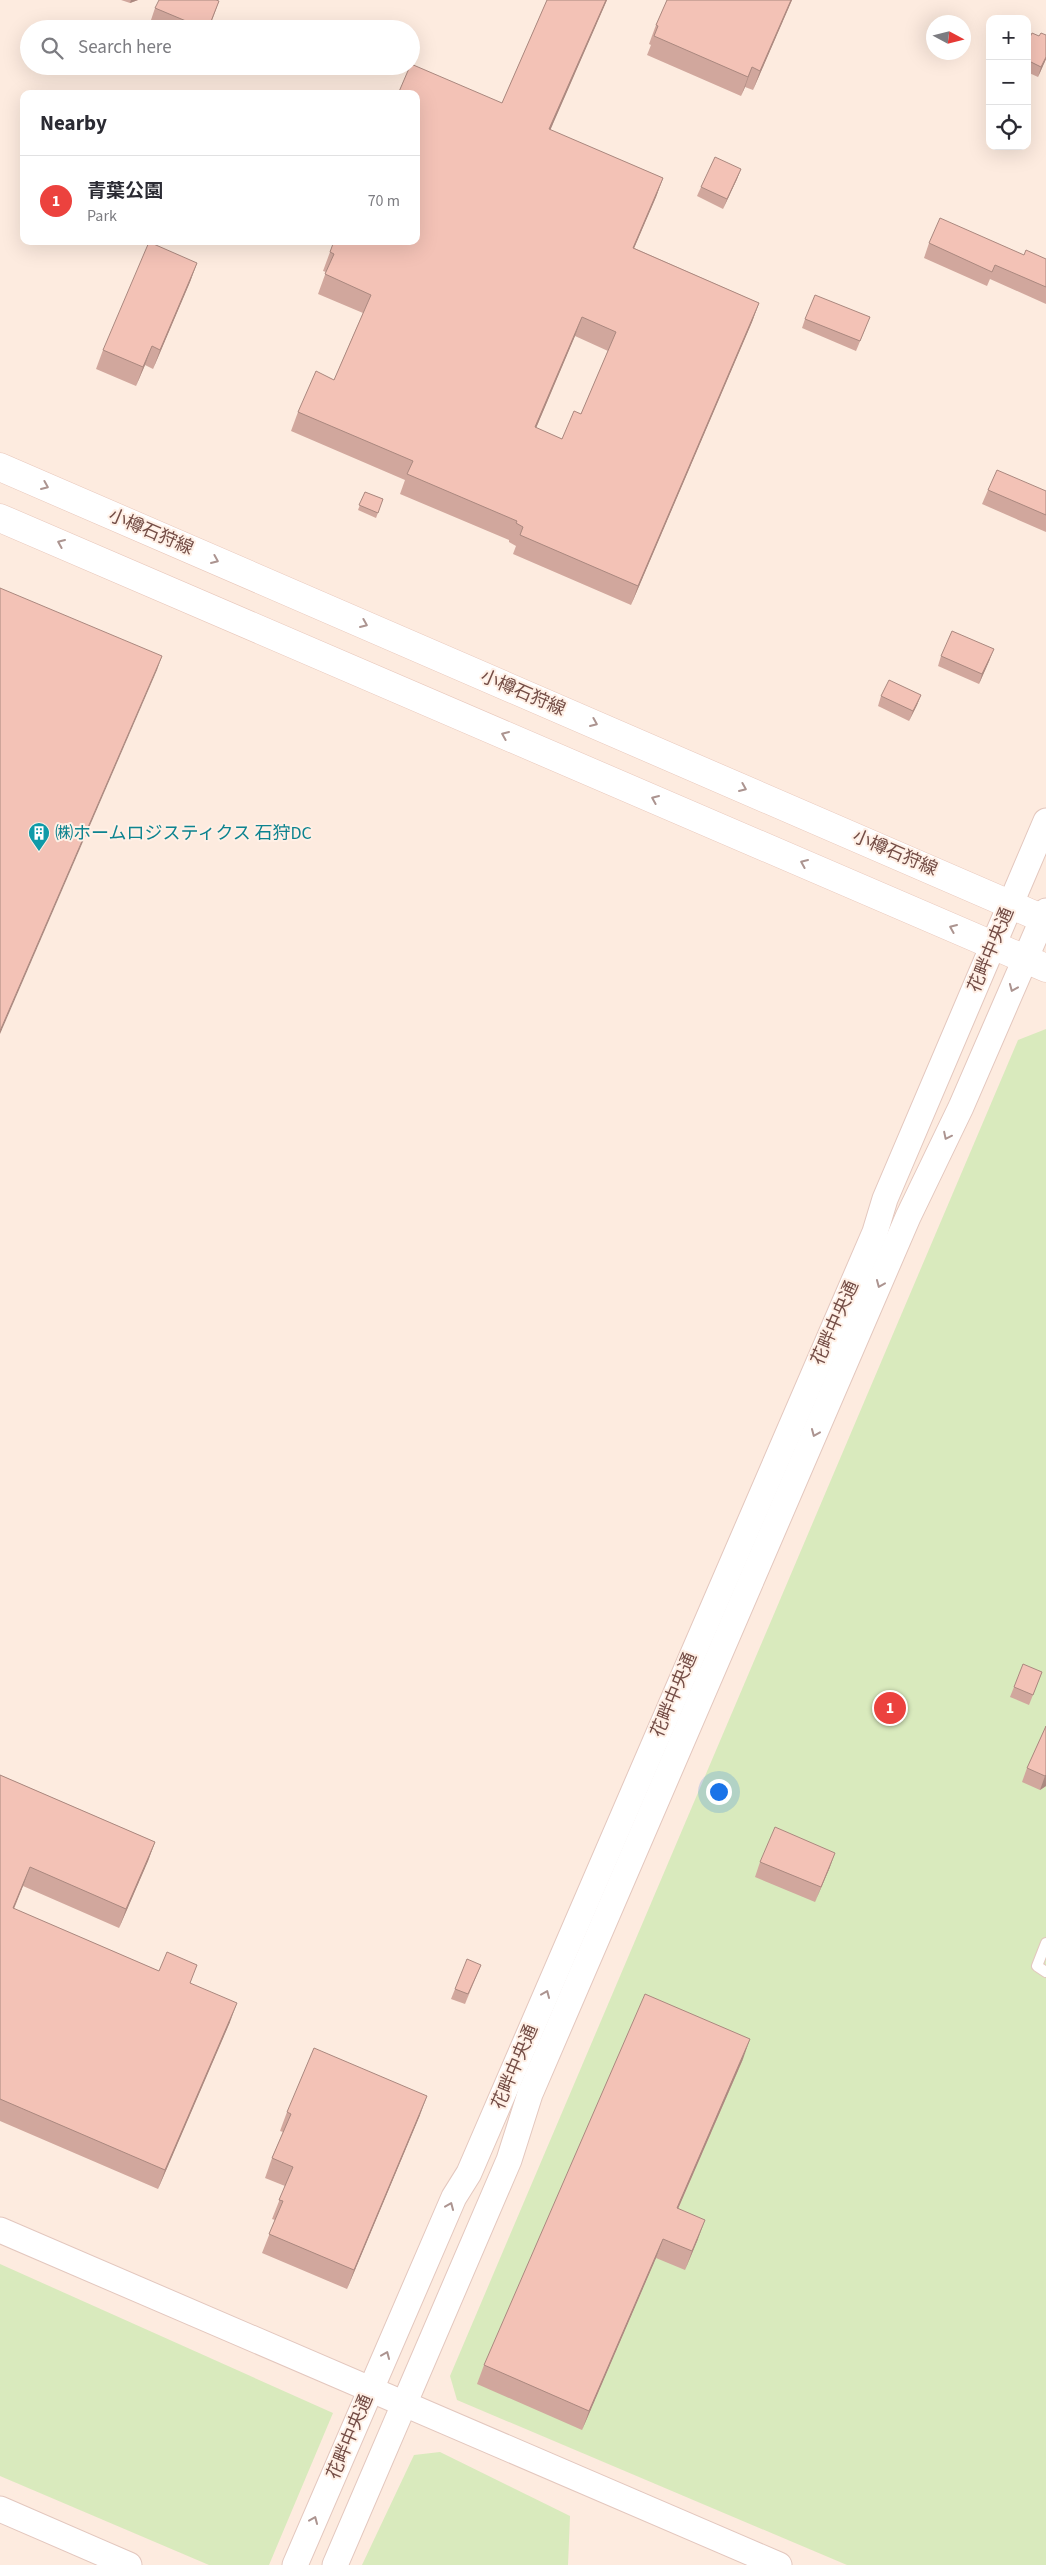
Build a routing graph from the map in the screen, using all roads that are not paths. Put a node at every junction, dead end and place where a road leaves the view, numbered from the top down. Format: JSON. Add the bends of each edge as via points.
{"nodes":[{"id":1,"x":0,"y":467,"type":"edge"},
{"id":2,"x":0,"y":518,"type":"edge"},
{"id":3,"x":1046,"y":821,"type":"edge"},
{"id":4,"x":1011,"y":904,"type":"junction"},
{"id":5,"x":1045,"y":916,"type":"edge"},
{"id":6,"x":993,"y":945,"type":"junction"},
{"id":7,"x":1036,"y":963,"type":"edge"},
{"id":8,"x":1046,"y":1943,"type":"edge"},
{"id":9,"x":1046,"y":1972,"type":"edge"},
{"id":10,"x":0,"y":2230,"type":"edge"},
{"id":11,"x":370,"y":2390,"type":"junction"},
{"id":12,"x":404,"y":2405,"type":"junction"},
{"id":13,"x":0,"y":2509,"type":"edge"},
{"id":14,"x":129,"y":2565,"type":"edge"},
{"id":15,"x":295,"y":2565,"type":"edge"},
{"id":16,"x":335,"y":2565,"type":"edge"},
{"id":17,"x":779,"y":2565,"type":"edge"}],
"edges":[{"from":1,"to":4,"type":"main road","name":"小樽石狩線","one_way":true},
{"from":6,"to":2,"type":"main road","one_way":true},
{"from":3,"to":4,"type":"street","name":"花畔中央通"},
{"from":4,"to":5,"type":"main road","name":"小樽石狩線"},
{"from":4,"to":6,"type":"street","name":"花畔中央通"},
{"from":5,"to":7,"type":"street","name":"花畔中央通"},
{"from":6,"to":7,"type":"main road"},
{"from":11,"to":6,"type":"street","name":"花畔中央通","one_way":true,"via":[[454,2197],[469,2173],[875,1232],[885,1199]]},
{"from":7,"to":12,"type":"street","name":"花畔中央通","one_way":true,"via":[[904,1226],[530,2094],[509,2160]]},
{"from":8,"to":9,"type":"lane","via":[[1038,1966]]},
{"from":10,"to":11,"type":"street"},
{"from":11,"to":12,"type":"street"},
{"from":15,"to":11,"type":"street","name":"花畔中央通","one_way":true},
{"from":12,"to":16,"type":"street","name":"花畔中央通"},
{"from":12,"to":17,"type":"street"},
{"from":13,"to":14,"type":"street"}]}
